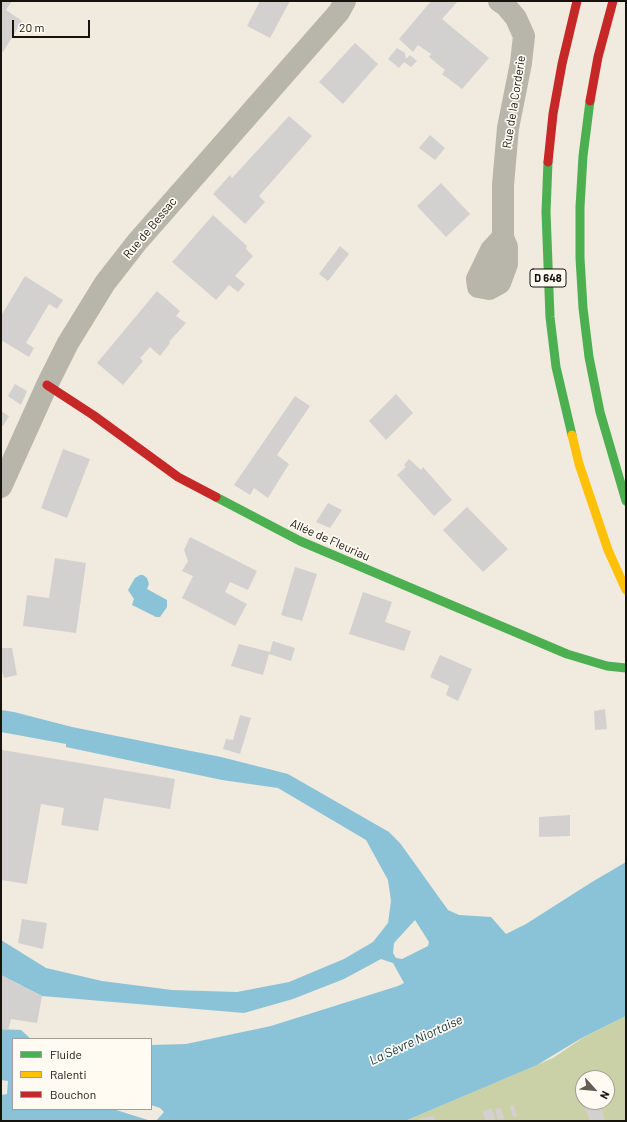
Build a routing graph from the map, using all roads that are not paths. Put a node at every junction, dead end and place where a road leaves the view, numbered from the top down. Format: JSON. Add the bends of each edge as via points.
{"nodes":[{"id":1,"x":345,"y":1,"type":"edge"},
{"id":2,"x":499,"y":1,"type":"edge"},
{"id":3,"x":577,"y":1,"type":"edge"},
{"id":4,"x":613,"y":1,"type":"edge"},
{"id":5,"x":503,"y":237,"type":"dead end"},
{"id":6,"x":47,"y":385,"type":"junction"},
{"id":7,"x":1,"y":487,"type":"edge"},
{"id":8,"x":626,"y":501,"type":"edge"},
{"id":9,"x":626,"y":590,"type":"edge"},
{"id":10,"x":626,"y":668,"type":"edge"}],
"edges":[{"from":1,"to":6,"type":"street","name":"Rue de Bessac","via":[[339,12],[137,242],[105,283],[68,343]]},
{"from":2,"to":5,"type":"street","name":"Rue de la Corderie","via":[[516,18],[524,36],[508,128],[503,185]]},
{"from":3,"to":9,"type":"main road","number":"D 648","via":[[553,114],[548,165],[546,212],[550,317],[556,367],[578,464],[608,550]]},
{"from":4,"to":8,"type":"main road","number":"D 648","via":[[598,57],[589,106],[580,206],[580,258],[589,357],[600,412]]},
{"from":6,"to":7,"type":"street","name":"Rue de Bessac"},
{"from":6,"to":10,"type":"main road","name":"Allée de Fleuriau","via":[[178,476],[300,541],[567,654],[607,666]]}]}
